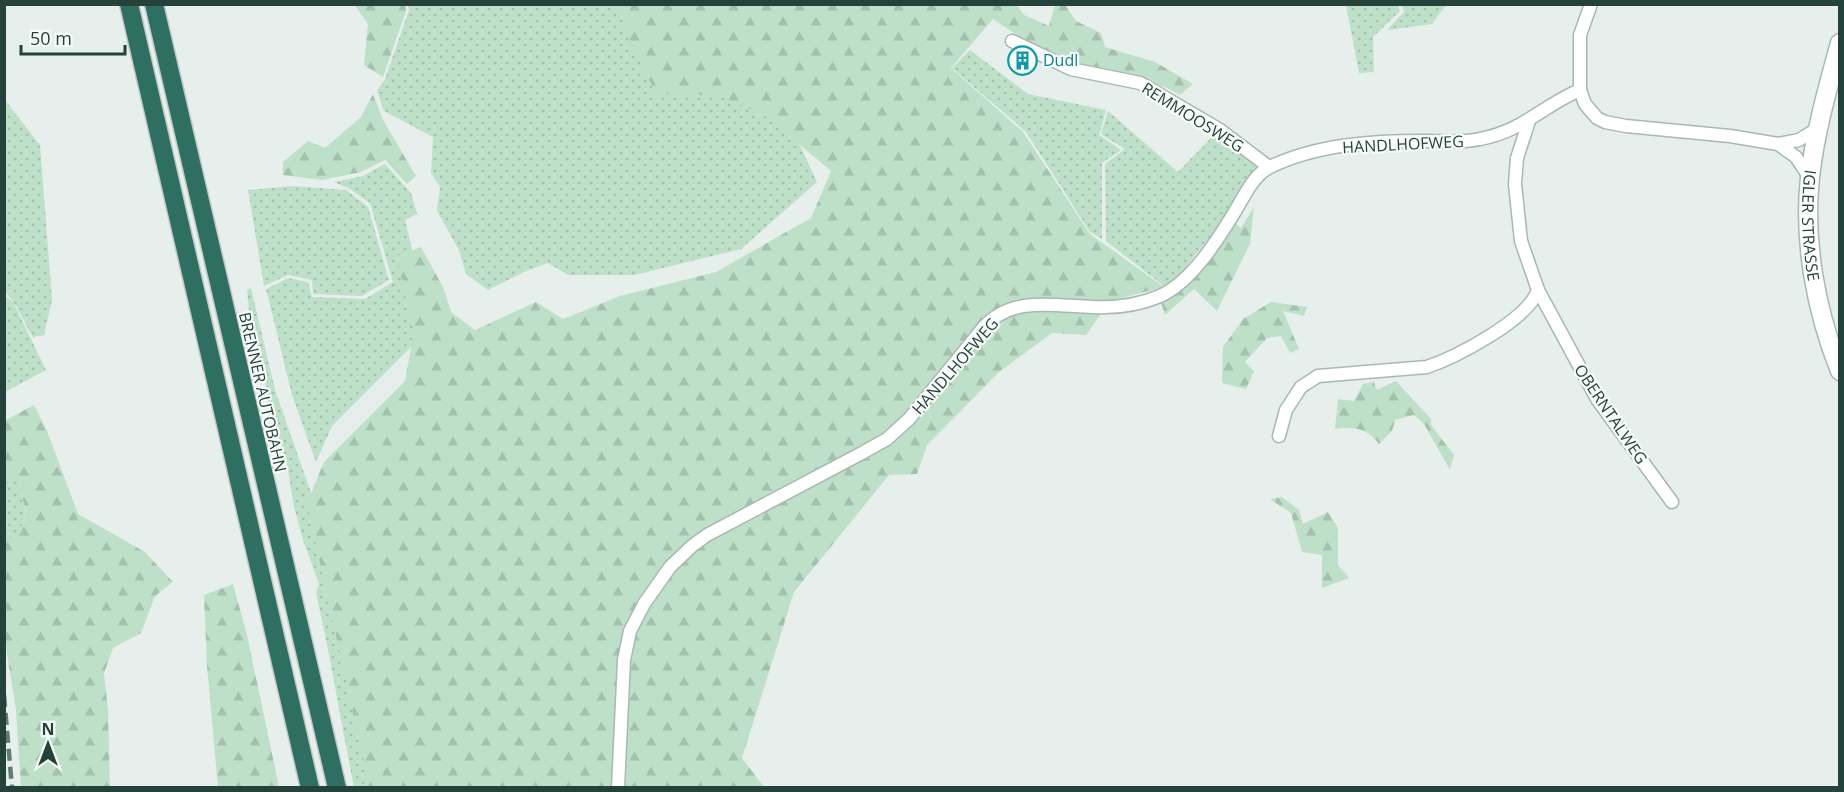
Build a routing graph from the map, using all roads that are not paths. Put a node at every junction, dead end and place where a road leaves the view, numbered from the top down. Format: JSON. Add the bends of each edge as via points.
{"nodes":[{"id":1,"x":129,"y":4,"type":"edge"},
{"id":2,"x":154,"y":4,"type":"edge"},
{"id":3,"x":1591,"y":4,"type":"edge"},
{"id":4,"x":1012,"y":41,"type":"dead end"},
{"id":5,"x":1839,"y":43,"type":"edge"},
{"id":6,"x":1835,"y":79,"type":"edge"},
{"id":7,"x":1580,"y":90,"type":"junction"},
{"id":8,"x":1529,"y":121,"type":"junction"},
{"id":9,"x":1818,"y":128,"type":"junction"},
{"id":10,"x":1778,"y":144,"type":"junction"},
{"id":11,"x":1269,"y":167,"type":"junction"},
{"id":12,"x":1810,"y":178,"type":"junction"},
{"id":13,"x":1538,"y":290,"type":"junction"},
{"id":14,"x":1839,"y":371,"type":"edge"},
{"id":15,"x":1279,"y":436,"type":"dead end"},
{"id":16,"x":1672,"y":502,"type":"dead end"},
{"id":17,"x":310,"y":788,"type":"edge"},
{"id":18,"x":337,"y":788,"type":"edge"},
{"id":19,"x":618,"y":788,"type":"edge"}],
"edges":[{"from":1,"to":17,"type":"highway"},
{"from":2,"to":18,"type":"highway","name":"BRENNER AUTOBAHN"},
{"from":3,"to":7,"type":"street","via":[[1580,34]]},
{"from":4,"to":11,"type":"street","name":"REMMOOSWEG","via":[[1071,69],[1140,83],[1220,130]]},
{"from":5,"to":6,"type":"main road","name":"IGLER STRASSE"},
{"from":6,"to":9,"type":"main road","name":"IGLER STRASSE"},
{"from":7,"to":8,"type":"street","name":"HANDLHOFWEG","via":[[1553,102]]},
{"from":7,"to":10,"type":"street","via":[[1587,107],[1605,122]]},
{"from":8,"to":11,"type":"street","name":"HANDLHOFWEG","via":[[1479,139],[1352,145],[1311,152]]},
{"from":8,"to":13,"type":"street","name":"OBERNTALWEG","via":[[1517,158],[1515,184],[1521,241]]},
{"from":9,"to":10,"type":"street","via":[[1799,140]]},
{"from":9,"to":12,"type":"main road","name":"IGLER STRASSE"},
{"from":10,"to":12,"type":"street","via":[[1796,157]]},
{"from":11,"to":19,"type":"street","name":"HANDLHOFWEG","via":[[1252,183],[1214,245],[1175,287],[1125,306],[1032,304],[1002,312],[988,322],[895,432],[707,535],[681,556],[644,603],[627,641]]},
{"from":12,"to":14,"type":"main road","name":"IGLER STRASSE","via":[[1811,254],[1821,310]]},
{"from":13,"to":15,"type":"street","via":[[1530,305],[1515,318],[1442,362],[1427,367],[1318,376],[1301,387],[1286,411]]},
{"from":13,"to":16,"type":"street","name":"OBERNTALWEG","via":[[1597,399]]}]}
